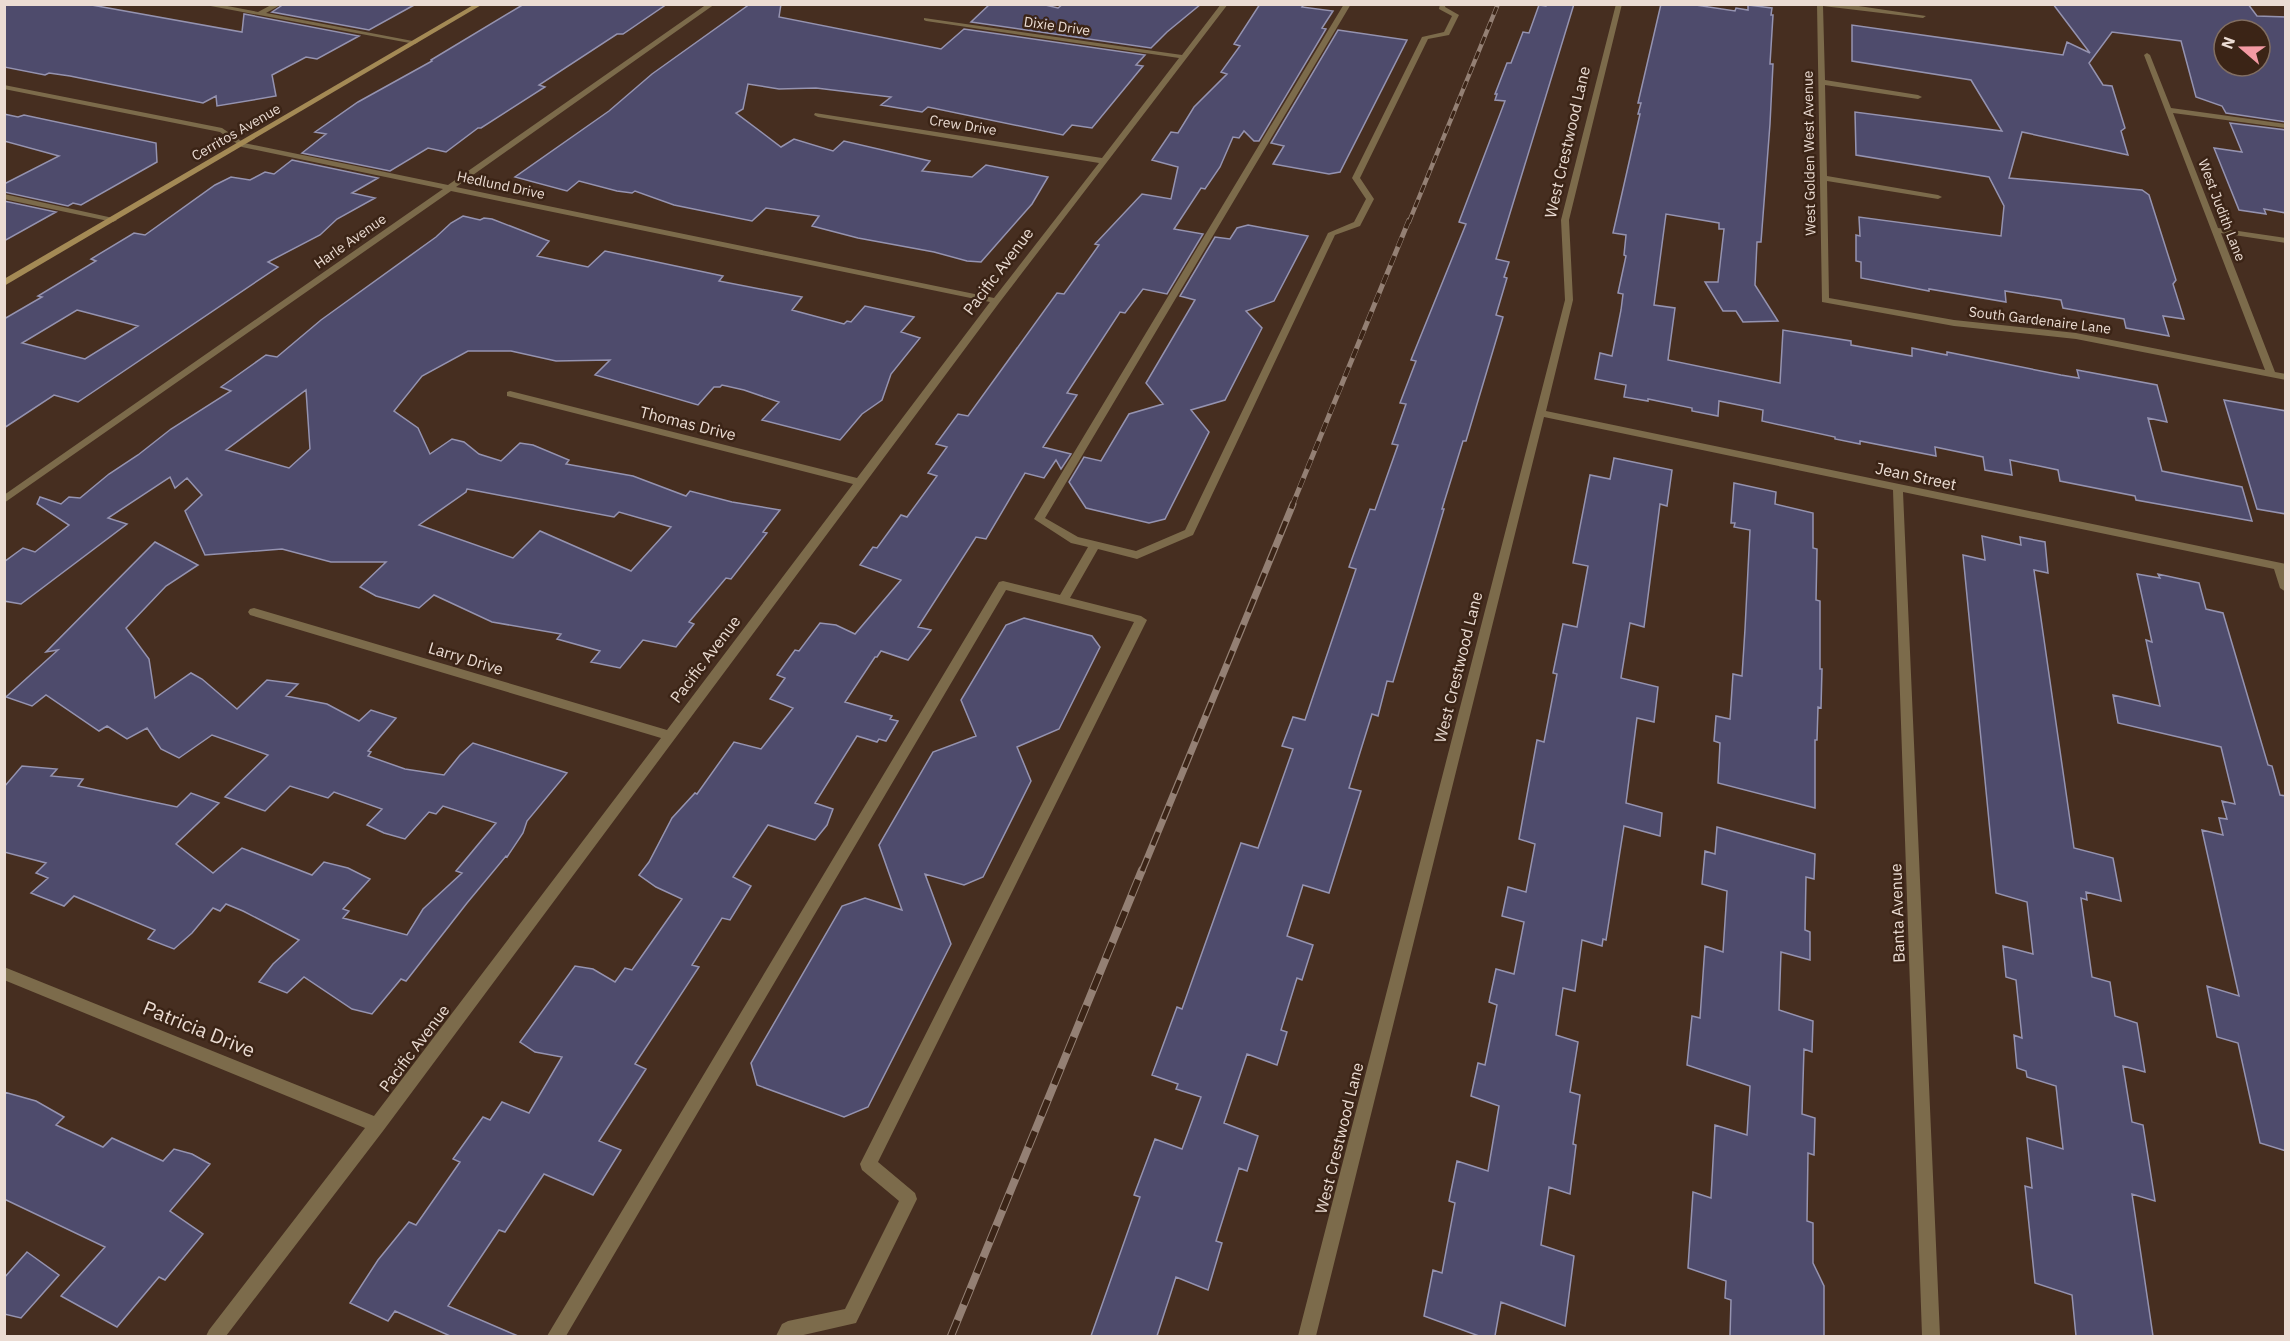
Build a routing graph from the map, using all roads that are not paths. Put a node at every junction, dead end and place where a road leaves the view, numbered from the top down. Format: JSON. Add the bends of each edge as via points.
{"nodes":[{"id":1,"x":203,"y":4,"type":"edge"},
{"id":2,"x":279,"y":4,"type":"edge"},
{"id":3,"x":480,"y":4,"type":"edge"},
{"id":4,"x":712,"y":4,"type":"edge"},
{"id":5,"x":1225,"y":4,"type":"edge"},
{"id":6,"x":1348,"y":4,"type":"edge"},
{"id":7,"x":1443,"y":4,"type":"edge"},
{"id":8,"x":1619,"y":4,"type":"edge"},
{"id":9,"x":1820,"y":4,"type":"edge"},
{"id":10,"x":1825,"y":4,"type":"edge"},
{"id":11,"x":259,"y":14,"type":"junction"},
{"id":12,"x":1923,"y":16,"type":"dead end"},
{"id":13,"x":926,"y":19,"type":"dead end"},
{"id":14,"x":415,"y":42,"type":"junction"},
{"id":15,"x":2147,"y":55,"type":"dead end"},
{"id":16,"x":1184,"y":57,"type":"junction"},
{"id":17,"x":1821,"y":82,"type":"junction"},
{"id":18,"x":4,"y":87,"type":"edge"},
{"id":19,"x":1918,"y":97,"type":"dead end"},
{"id":20,"x":2168,"y":110,"type":"junction"},
{"id":21,"x":818,"y":115,"type":"dead end"},
{"id":22,"x":2286,"y":126,"type":"edge"},
{"id":23,"x":242,"y":145,"type":"junction"},
{"id":24,"x":1103,"y":161,"type":"junction"},
{"id":25,"x":1822,"y":178,"type":"junction"},
{"id":26,"x":449,"y":189,"type":"junction"},
{"id":27,"x":4,"y":196,"type":"edge"},
{"id":28,"x":1938,"y":197,"type":"dead end"},
{"id":29,"x":113,"y":220,"type":"junction"},
{"id":30,"x":2215,"y":230,"type":"junction"},
{"id":31,"x":2286,"y":241,"type":"edge"},
{"id":32,"x":4,"y":283,"type":"edge"},
{"id":33,"x":1825,"y":300,"type":"joint"},
{"id":34,"x":996,"y":301,"type":"junction"},
{"id":35,"x":2271,"y":374,"type":"junction"},
{"id":36,"x":2286,"y":377,"type":"edge"},
{"id":37,"x":510,"y":394,"type":"dead end"},
{"id":38,"x":1541,"y":413,"type":"junction"},
{"id":39,"x":860,"y":482,"type":"junction"},
{"id":40,"x":1898,"y":487,"type":"junction"},
{"id":41,"x":4,"y":500,"type":"edge"},
{"id":42,"x":1095,"y":545,"type":"junction"},
{"id":43,"x":2282,"y":567,"type":"edge"},
{"id":44,"x":2286,"y":588,"type":"edge"},
{"id":45,"x":1063,"y":600,"type":"junction"},
{"id":46,"x":254,"y":612,"type":"dead end"},
{"id":47,"x":668,"y":735,"type":"junction"},
{"id":48,"x":4,"y":973,"type":"edge"},
{"id":49,"x":377,"y":1125,"type":"junction"},
{"id":50,"x":215,"y":1336,"type":"edge"},
{"id":51,"x":556,"y":1336,"type":"edge"},
{"id":52,"x":784,"y":1336,"type":"edge"},
{"id":53,"x":1307,"y":1336,"type":"edge"},
{"id":54,"x":1931,"y":1336,"type":"edge"}],
"edges":[{"from":1,"to":11,"type":"street"},
{"from":2,"to":11,"type":"street"},
{"from":3,"to":14,"type":"street","name":"Cerritos Avenue"},
{"from":4,"to":26,"type":"street","name":"Harle Avenue"},
{"from":5,"to":16,"type":"street","name":"Pacific Avenue"},
{"from":6,"to":42,"type":"street","via":[[1039,519],[1075,540]]},
{"from":7,"to":42,"type":"street","via":[[1441,8],[1456,15],[1447,34],[1425,38],[1356,178],[1370,198],[1357,224],[1332,233],[1190,532],[1137,555]]},
{"from":8,"to":38,"type":"street","name":"West Crestwood Lane","via":[[1565,220],[1569,300]]},
{"from":9,"to":17,"type":"street","name":"West Golden West Avenue"},
{"from":10,"to":12,"type":"street"},
{"from":11,"to":14,"type":"street"},
{"from":13,"to":16,"type":"street","name":"Dixie Drive"},
{"from":14,"to":23,"type":"street","name":"Cerritos Avenue"},
{"from":15,"to":20,"type":"street","name":"West Judith Lane"},
{"from":16,"to":24,"type":"street","name":"Pacific Avenue"},
{"from":17,"to":19,"type":"street"},
{"from":17,"to":25,"type":"street","name":"West Golden West Avenue"},
{"from":18,"to":23,"type":"street","name":"Hedlund Drive","via":[[222,130]]},
{"from":20,"to":22,"type":"street"},
{"from":20,"to":30,"type":"street","name":"West Judith Lane"},
{"from":21,"to":24,"type":"street","name":"Crew Drive"},
{"from":23,"to":26,"type":"street","name":"Hedlund Drive"},
{"from":23,"to":29,"type":"street","name":"Cerritos Avenue"},
{"from":24,"to":34,"type":"street","name":"Pacific Avenue"},
{"from":25,"to":28,"type":"street"},
{"from":25,"to":33,"type":"street","name":"West Golden West Avenue"},
{"from":26,"to":34,"type":"street","name":"Hedlund Drive"},
{"from":26,"to":41,"type":"street","name":"Harle Avenue"},
{"from":27,"to":29,"type":"street"},
{"from":29,"to":32,"type":"street","name":"Cerritos Avenue"},
{"from":30,"to":31,"type":"street"},
{"from":30,"to":35,"type":"street","name":"West Judith Lane"},
{"from":33,"to":35,"type":"street","name":"South Gardenaire Lane","via":[[1954,323],[2076,336]]},
{"from":34,"to":39,"type":"street","name":"Pacific Avenue"},
{"from":35,"to":36,"type":"street","name":"South Gardenaire Lane"},
{"from":37,"to":39,"type":"street","name":"Thomas Drive"},
{"from":38,"to":40,"type":"street","name":"Jean Street"},
{"from":38,"to":53,"type":"street","name":"West Crestwood Lane"},
{"from":39,"to":47,"type":"street","name":"Pacific Avenue"},
{"from":40,"to":43,"type":"street","name":"Jean Street"},
{"from":40,"to":54,"type":"street","name":"Banta Avenue"},
{"from":42,"to":45,"type":"street"},
{"from":43,"to":44,"type":"street"},
{"from":45,"to":51,"type":"street","via":[[1003,585]]},
{"from":45,"to":52,"type":"street","via":[[1141,620],[868,1164],[909,1199],[850,1317],[788,1330]]},
{"from":46,"to":47,"type":"street","name":"Larry Drive"},
{"from":47,"to":49,"type":"street","name":"Pacific Avenue"},
{"from":48,"to":49,"type":"street","name":"Patricia Drive"},
{"from":49,"to":50,"type":"street","name":"Pacific Avenue"}]}
